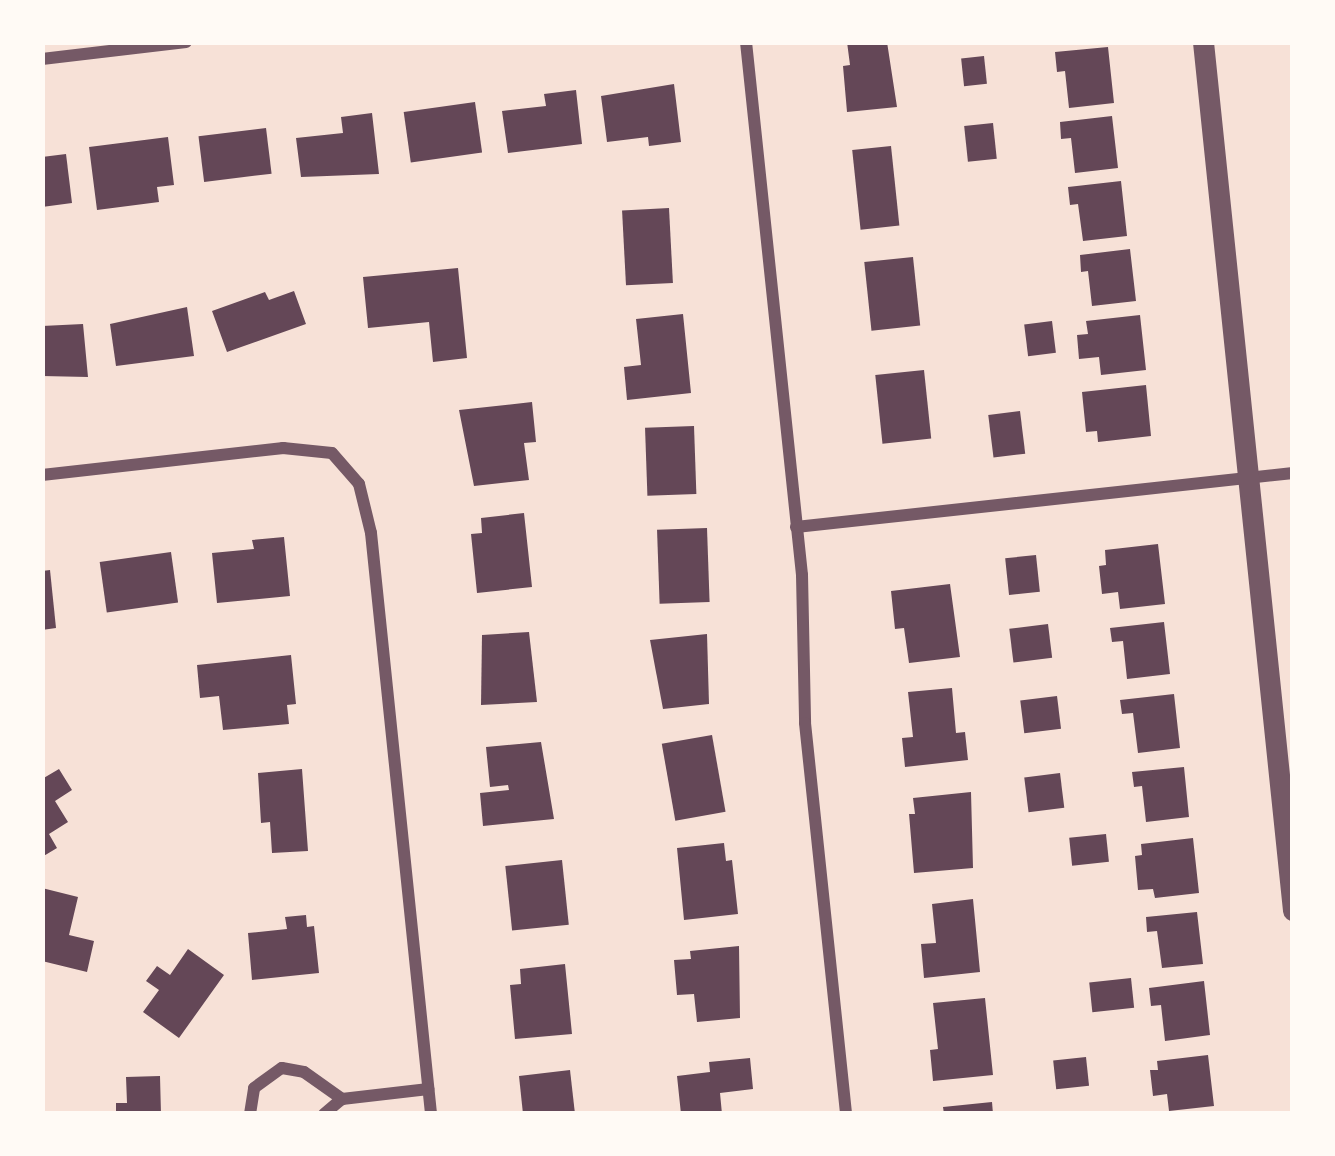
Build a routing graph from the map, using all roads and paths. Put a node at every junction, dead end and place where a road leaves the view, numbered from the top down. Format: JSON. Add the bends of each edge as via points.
{"nodes":[{"id":1,"x":187,"y":42,"type":"edge"},
{"id":2,"x":746,"y":42,"type":"edge"},
{"id":3,"x":1203,"y":42,"type":"edge"},
{"id":4,"x":42,"y":58,"type":"edge"},
{"id":5,"x":1293,"y":473,"type":"edge"},
{"id":6,"x":42,"y":475,"type":"edge"},
{"id":7,"x":1248,"y":478,"type":"junction"},
{"id":8,"x":796,"y":526,"type":"junction"},
{"id":9,"x":1293,"y":910,"type":"edge"},
{"id":10,"x":428,"y":1089,"type":"junction"},
{"id":11,"x":343,"y":1099,"type":"junction"},
{"id":12,"x":250,"y":1114,"type":"edge"},
{"id":13,"x":324,"y":1114,"type":"edge"},
{"id":14,"x":430,"y":1114,"type":"edge"},
{"id":15,"x":845,"y":1114,"type":"edge"}],
"edges":[{"from":1,"to":4,"type":"street"},
{"from":2,"to":8,"type":"street"},
{"from":3,"to":7,"type":"street"},
{"from":5,"to":7,"type":"street"},
{"from":6,"to":10,"type":"street","via":[[283,448],[332,453],[359,484]]},
{"from":7,"to":8,"type":"street"},
{"from":7,"to":9,"type":"street"},
{"from":8,"to":15,"type":"street","via":[[805,723]]},
{"from":10,"to":11,"type":"street"},
{"from":10,"to":14,"type":"street"},
{"from":11,"to":12,"type":"street","via":[[304,1072],[281,1068],[254,1088]]},
{"from":11,"to":13,"type":"street"}]}
